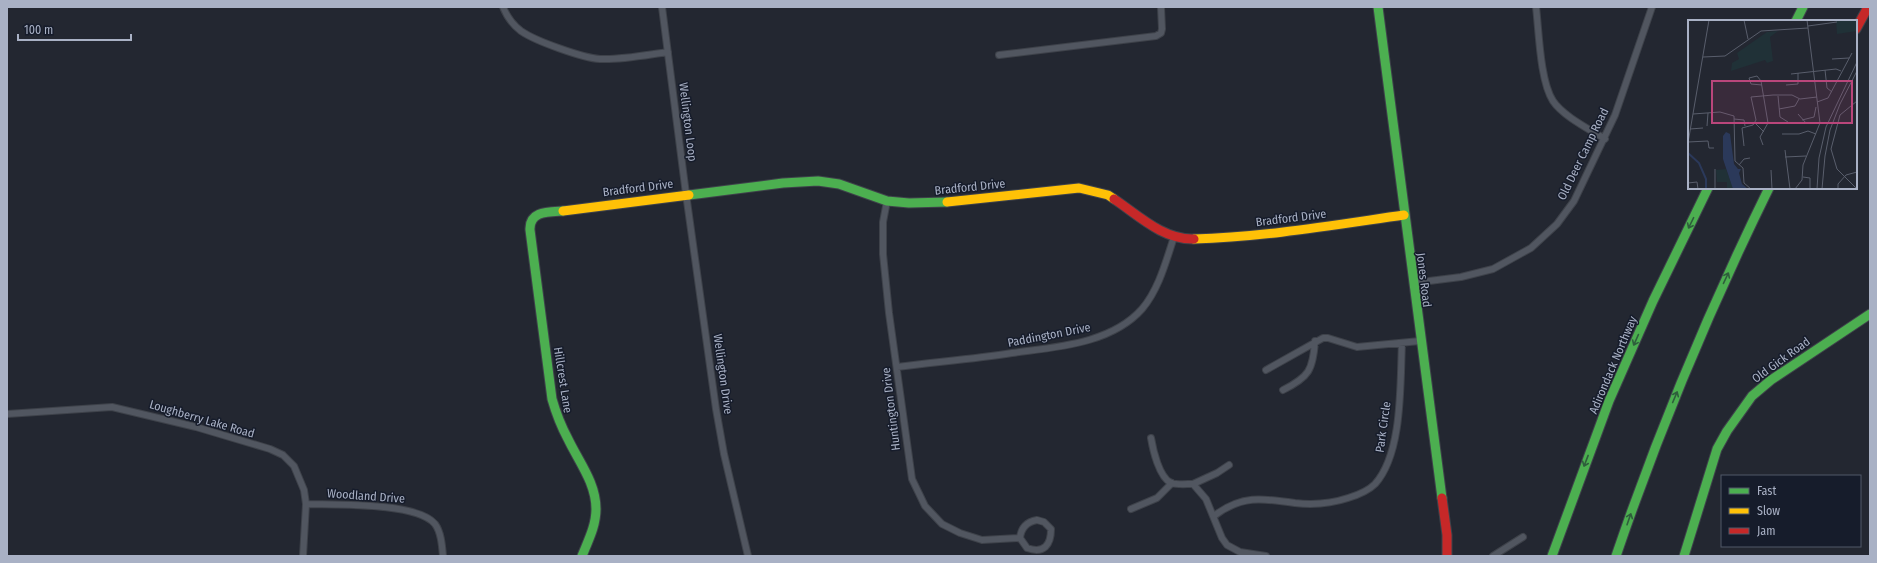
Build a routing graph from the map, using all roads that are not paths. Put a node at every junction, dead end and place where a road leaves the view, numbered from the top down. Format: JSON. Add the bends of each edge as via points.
{"nodes":[{"id":1,"x":503,"y":7,"type":"edge"},
{"id":2,"x":662,"y":7,"type":"edge"},
{"id":3,"x":1161,"y":7,"type":"edge"},
{"id":4,"x":1378,"y":7,"type":"edge"},
{"id":5,"x":1536,"y":7,"type":"edge"},
{"id":6,"x":1652,"y":7,"type":"edge"},
{"id":7,"x":1803,"y":7,"type":"edge"},
{"id":8,"x":1868,"y":7,"type":"edge"},
{"id":9,"x":1796,"y":20,"type":"edge"},
{"id":10,"x":1857,"y":27,"type":"edge"},
{"id":11,"x":668,"y":52,"type":"junction"},
{"id":12,"x":998,"y":55,"type":"dead end"},
{"id":13,"x":1605,"y":139,"type":"junction"},
{"id":14,"x":1708,"y":189,"type":"edge"},
{"id":15,"x":1769,"y":189,"type":"edge"},
{"id":16,"x":686,"y":194,"type":"junction"},
{"id":17,"x":886,"y":201,"type":"junction"},
{"id":18,"x":1404,"y":215,"type":"junction"},
{"id":19,"x":530,"y":220,"type":"joint"},
{"id":20,"x":1174,"y":237,"type":"junction"},
{"id":21,"x":1413,"y":283,"type":"junction"},
{"id":22,"x":1870,"y":314,"type":"edge"},
{"id":23,"x":1315,"y":341,"type":"junction"},
{"id":24,"x":1420,"y":341,"type":"junction"},
{"id":25,"x":1402,"y":342,"type":"junction"},
{"id":26,"x":897,"y":366,"type":"junction"},
{"id":27,"x":1266,"y":370,"type":"dead end"},
{"id":28,"x":1283,"y":390,"type":"dead end"},
{"id":29,"x":7,"y":414,"type":"edge"},
{"id":30,"x":1151,"y":438,"type":"dead end"},
{"id":31,"x":1229,"y":465,"type":"dead end"},
{"id":32,"x":1172,"y":484,"type":"junction"},
{"id":33,"x":1193,"y":484,"type":"junction"},
{"id":34,"x":306,"y":504,"type":"junction"},
{"id":35,"x":1131,"y":509,"type":"dead end"},
{"id":36,"x":1214,"y":516,"type":"junction"},
{"id":37,"x":1523,"y":537,"type":"dead end"},
{"id":38,"x":1020,"y":538,"type":"junction"},
{"id":39,"x":583,"y":555,"type":"edge"},
{"id":40,"x":303,"y":556,"type":"edge"},
{"id":41,"x":443,"y":556,"type":"edge"},
{"id":42,"x":748,"y":556,"type":"edge"},
{"id":43,"x":1266,"y":556,"type":"edge"},
{"id":44,"x":1447,"y":556,"type":"edge"},
{"id":45,"x":1493,"y":556,"type":"edge"},
{"id":46,"x":1552,"y":556,"type":"edge"},
{"id":47,"x":1616,"y":556,"type":"edge"},
{"id":48,"x":1684,"y":556,"type":"edge"}],
"edges":[{"from":1,"to":11,"type":"street","via":[[507,16],[522,32],[583,55],[606,59]]},
{"from":2,"to":11,"type":"street","name":"Wellington Loop"},
{"from":3,"to":12,"type":"street","via":[[1162,29],[1156,36]]},
{"from":4,"to":18,"type":"main road","name":"Jones Road"},
{"from":5,"to":13,"type":"street","via":[[1546,84],[1553,101],[1562,111]]},
{"from":6,"to":13,"type":"street","name":"Old Deer Camp Road","via":[[1616,115]]},
{"from":7,"to":9,"type":"main road"},
{"from":8,"to":10,"type":"main road"},
{"from":11,"to":16,"type":"street","name":"Wellington Loop"},
{"from":13,"to":21,"type":"street","name":"Old Deer Camp Road","via":[[1574,201],[1558,224],[1531,248],[1493,269],[1478,274]]},
{"from":14,"to":46,"type":"main road","name":"Adirondack Northway","one_way":true,"via":[[1653,301],[1609,401]]},
{"from":47,"to":15,"type":"main road","one_way":true,"via":[[1671,407],[1711,311]]},
{"from":16,"to":17,"type":"main road","name":"Bradford Drive","via":[[818,181],[839,184]]},
{"from":16,"to":19,"type":"main road","name":"Bradford Drive","via":[[543,213],[533,216]]},
{"from":16,"to":42,"type":"street","name":"Wellington Drive","via":[[716,409]]},
{"from":17,"to":20,"type":"main road","name":"Bradford Drive","via":[[909,204],[945,202],[1079,188],[1108,195],[1162,232]]},
{"from":17,"to":26,"type":"street","name":"Huntington Drive","via":[[883,254]]},
{"from":18,"to":20,"type":"main road","name":"Bradford Drive","via":[[1220,238]]},
{"from":18,"to":21,"type":"main road","name":"Jones Road"},
{"from":19,"to":39,"type":"main road","name":"Hillcrest Lane","via":[[556,415],[588,473],[596,499],[596,522]]},
{"from":20,"to":26,"type":"street","name":"Paddington Drive","via":[[1153,293],[1135,316],[1110,332],[1086,341],[1054,347]]},
{"from":21,"to":24,"type":"main road","name":"Jones Road"},
{"from":22,"to":48,"type":"main road","name":"Old Gick Road","via":[[1771,380],[1752,396],[1717,449]]},
{"from":23,"to":25,"type":"street","via":[[1328,338],[1357,347]]},
{"from":23,"to":27,"type":"street"},
{"from":23,"to":28,"type":"street","via":[[1312,366],[1307,374]]},
{"from":24,"to":25,"type":"street"},
{"from":24,"to":44,"type":"main road","name":"Jones Road","via":[[1447,535]]},
{"from":25,"to":36,"type":"street","name":"Park Circle","via":[[1396,432],[1391,456],[1375,484],[1359,494],[1341,500],[1311,505],[1262,498],[1229,506]]},
{"from":26,"to":38,"type":"street","name":"Huntington Drive","via":[[912,479],[925,506],[942,524],[971,537],[982,540]]},
{"from":29,"to":34,"type":"street","name":"Loughberry Lake Road","via":[[112,407],[196,427],[270,449],[294,466],[300,476]]},
{"from":30,"to":32,"type":"street","via":[[1155,456],[1165,479]]},
{"from":31,"to":33,"type":"street"},
{"from":32,"to":33,"type":"street"},
{"from":32,"to":35,"type":"street","via":[[1157,498]]},
{"from":33,"to":36,"type":"street","via":[[1202,493]]},
{"from":34,"to":40,"type":"street","name":"Loughberry Lake Road"},
{"from":34,"to":41,"type":"street","name":"Woodland Drive","via":[[396,508],[417,512],[436,525]]},
{"from":36,"to":43,"type":"street","via":[[1222,538],[1231,549]]},
{"from":37,"to":45,"type":"street"},
{"from":38,"to":38,"type":"street","via":[[1027,523],[1032,521],[1044,522],[1051,529],[1051,541],[1040,550],[1027,548]]}]}
